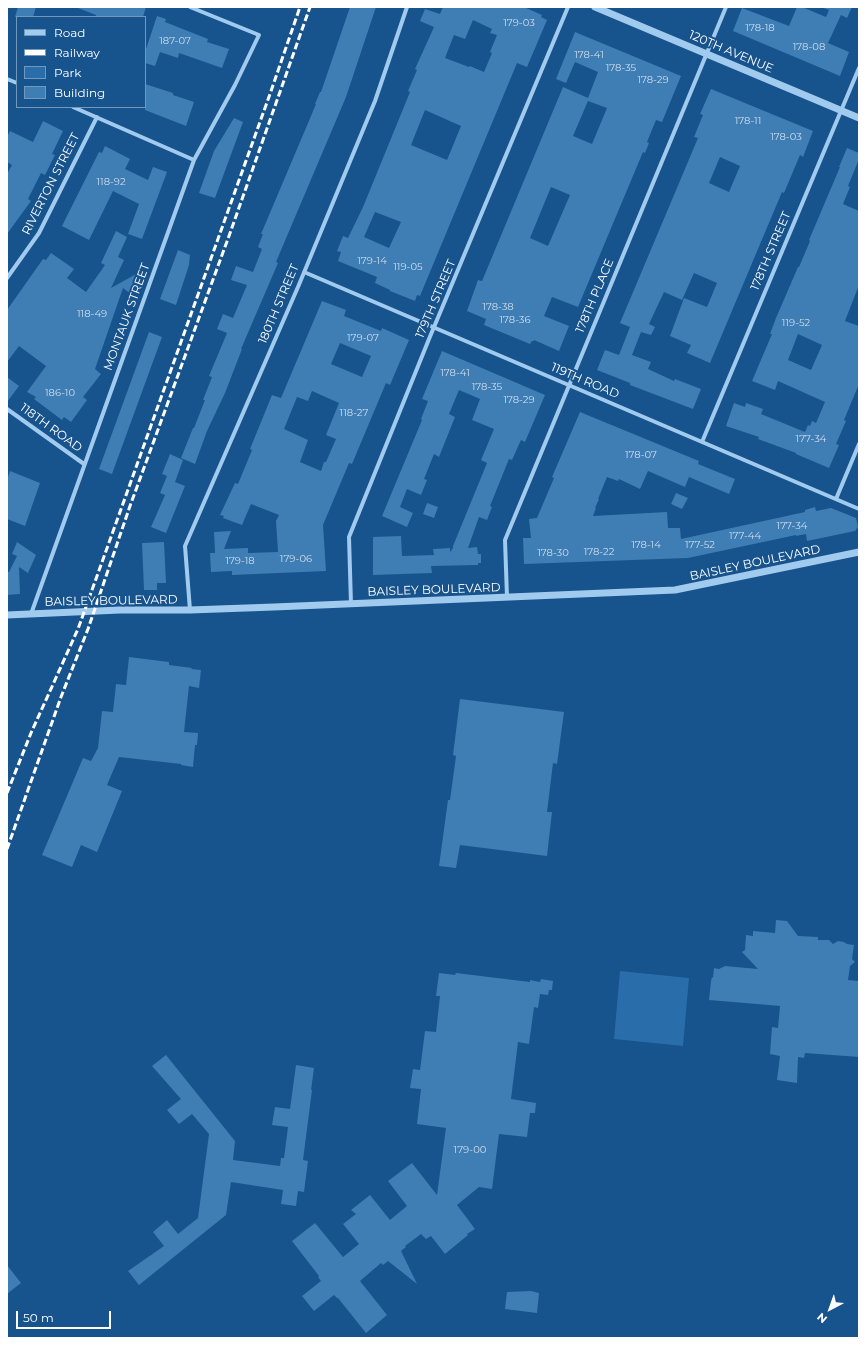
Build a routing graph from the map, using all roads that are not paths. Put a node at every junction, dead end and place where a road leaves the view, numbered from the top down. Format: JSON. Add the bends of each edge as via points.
{"nodes":[{"id":1,"x":190,"y":7,"type":"edge"},
{"id":2,"x":407,"y":7,"type":"edge"},
{"id":3,"x":568,"y":7,"type":"edge"},
{"id":4,"x":595,"y":7,"type":"edge"},
{"id":5,"x":726,"y":7,"type":"edge"},
{"id":6,"x":707,"y":54,"type":"junction"},
{"id":7,"x":859,"y":68,"type":"edge"},
{"id":8,"x":75,"y":108,"type":"edge"},
{"id":9,"x":841,"y":110,"type":"junction"},
{"id":10,"x":97,"y":117,"type":"junction"},
{"id":11,"x":859,"y":118,"type":"edge"},
{"id":12,"x":194,"y":160,"type":"junction"},
{"id":13,"x":304,"y":272,"type":"junction"},
{"id":14,"x":7,"y":278,"type":"edge"},
{"id":15,"x":434,"y":328,"type":"junction"},
{"id":16,"x":569,"y":385,"type":"junction"},
{"id":17,"x":7,"y":409,"type":"edge"},
{"id":18,"x":702,"y":442,"type":"junction"},
{"id":19,"x":859,"y":444,"type":"edge"},
{"id":20,"x":84,"y":464,"type":"junction"},
{"id":21,"x":836,"y":499,"type":"junction"},
{"id":22,"x":859,"y":509,"type":"edge"},
{"id":23,"x":859,"y":552,"type":"edge"},
{"id":24,"x":506,"y":598,"type":"junction"},
{"id":25,"x":350,"y":604,"type":"junction"},
{"id":26,"x":190,"y":610,"type":"junction"},
{"id":27,"x":30,"y":614,"type":"junction"},
{"id":28,"x":7,"y":615,"type":"edge"}],
"edges":[{"from":1,"to":12,"type":"street","name":"MONTAUK STREET","via":[[259,35]]},
{"from":2,"to":13,"type":"street","name":"180TH STREET","via":[[375,101]]},
{"from":3,"to":15,"type":"street","name":"179TH STREET"},
{"from":4,"to":6,"type":"street","name":"120TH AVENUE"},
{"from":5,"to":6,"type":"street","name":"178TH PLACE"},
{"from":6,"to":9,"type":"street","name":"120TH AVENUE"},
{"from":6,"to":16,"type":"street","name":"178TH PLACE"},
{"from":7,"to":9,"type":"street","name":"178TH STREET"},
{"from":8,"to":10,"type":"street"},
{"from":9,"to":11,"type":"street","name":"120TH AVENUE"},
{"from":9,"to":18,"type":"street","name":"178TH STREET"},
{"from":10,"to":12,"type":"street"},
{"from":10,"to":14,"type":"street","name":"RIVERTON STREET","via":[[40,233]]},
{"from":12,"to":20,"type":"street","name":"MONTAUK STREET"},
{"from":13,"to":15,"type":"street","name":"119TH ROAD"},
{"from":13,"to":26,"type":"street","name":"180TH STREET","via":[[185,546]]},
{"from":15,"to":16,"type":"street","name":"119TH ROAD"},
{"from":15,"to":25,"type":"street","name":"179TH STREET","via":[[349,537]]},
{"from":16,"to":18,"type":"street","name":"119TH ROAD"},
{"from":16,"to":24,"type":"street","name":"178TH PLACE","via":[[505,540]]},
{"from":17,"to":20,"type":"street","name":"118TH ROAD"},
{"from":18,"to":21,"type":"street","name":"119TH ROAD"},
{"from":19,"to":21,"type":"street"},
{"from":20,"to":27,"type":"street","name":"MONTAUK STREET"},
{"from":21,"to":22,"type":"street","name":"119TH ROAD"},
{"from":23,"to":24,"type":"street","name":"BAISLEY BOULEVARD","via":[[675,590]]},
{"from":24,"to":25,"type":"street","name":"BAISLEY BOULEVARD"},
{"from":25,"to":26,"type":"street","name":"BAISLEY BOULEVARD"},
{"from":26,"to":27,"type":"street","name":"BAISLEY BOULEVARD"},
{"from":27,"to":28,"type":"street","name":"BAISLEY BOULEVARD"}]}
